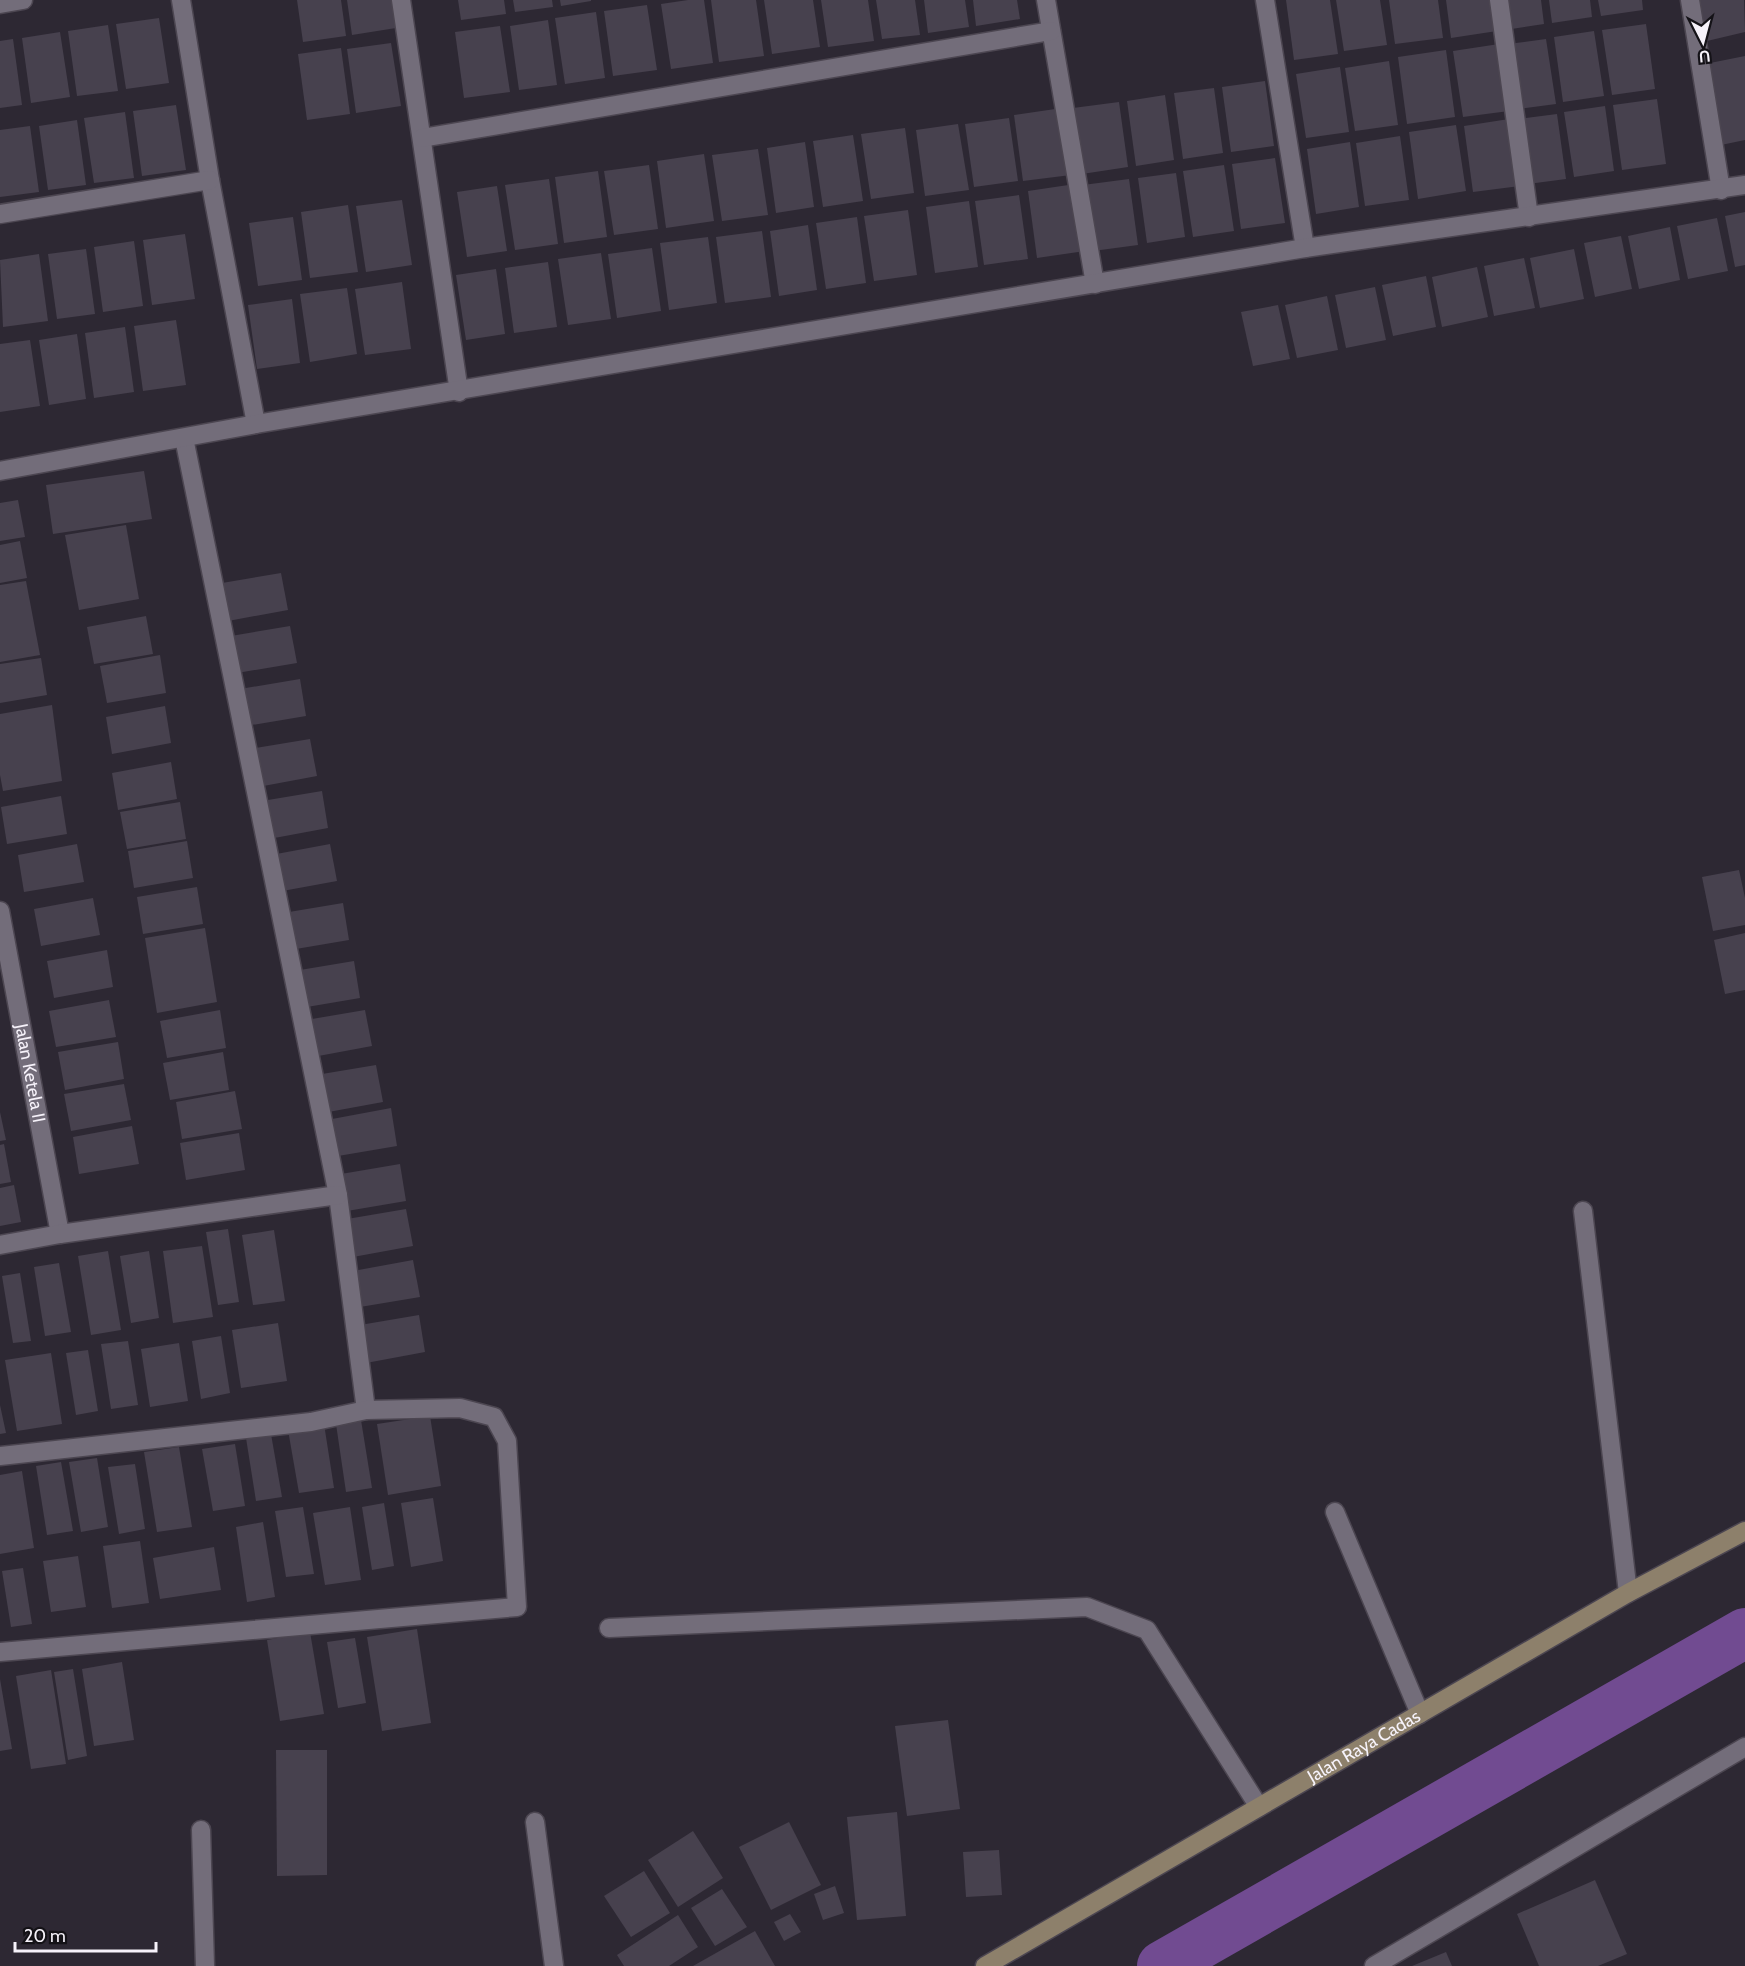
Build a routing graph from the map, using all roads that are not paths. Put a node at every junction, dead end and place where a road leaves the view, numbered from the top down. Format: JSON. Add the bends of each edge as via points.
{"nodes":[{"id":1,"x":23,"y":0,"type":"edge"},
{"id":2,"x":181,"y":0,"type":"edge"},
{"id":3,"x":401,"y":0,"type":"edge"},
{"id":4,"x":1046,"y":0,"type":"edge"},
{"id":5,"x":1265,"y":0,"type":"edge"},
{"id":6,"x":1499,"y":0,"type":"edge"},
{"id":7,"x":1690,"y":0,"type":"edge"},
{"id":8,"x":0,"y":4,"type":"edge"},
{"id":9,"x":1051,"y":31,"type":"junction"},
{"id":10,"x":422,"y":138,"type":"junction"},
{"id":11,"x":210,"y":180,"type":"junction"},
{"id":12,"x":1745,"y":185,"type":"edge"},
{"id":13,"x":1721,"y":190,"type":"junction"},
{"id":14,"x":0,"y":214,"type":"edge"},
{"id":15,"x":1529,"y":217,"type":"junction"},
{"id":16,"x":1305,"y":248,"type":"junction"},
{"id":17,"x":1095,"y":284,"type":"junction"},
{"id":18,"x":459,"y":392,"type":"junction"},
{"id":19,"x":256,"y":424,"type":"junction"},
{"id":20,"x":184,"y":438,"type":"junction"},
{"id":21,"x":0,"y":471,"type":"edge"},
{"id":22,"x":0,"y":911,"type":"edge"},
{"id":23,"x":338,"y":1195,"type":"junction"},
{"id":24,"x":1583,"y":1211,"type":"dead end"},
{"id":25,"x":60,"y":1234,"type":"junction"},
{"id":26,"x":0,"y":1245,"type":"edge"},
{"id":27,"x":366,"y":1410,"type":"junction"},
{"id":28,"x":0,"y":1456,"type":"edge"},
{"id":29,"x":1335,"y":1512,"type":"dead end"},
{"id":30,"x":1745,"y":1531,"type":"edge"},
{"id":31,"x":1628,"y":1593,"type":"junction"},
{"id":32,"x":609,"y":1628,"type":"dead end"},
{"id":33,"x":0,"y":1652,"type":"edge"},
{"id":34,"x":1420,"y":1714,"type":"junction"},
{"id":35,"x":1745,"y":1748,"type":"edge"},
{"id":36,"x":1259,"y":1807,"type":"junction"},
{"id":37,"x":535,"y":1822,"type":"dead end"},
{"id":38,"x":201,"y":1830,"type":"dead end"},
{"id":39,"x":205,"y":1966,"type":"edge"},
{"id":40,"x":554,"y":1966,"type":"edge"},
{"id":41,"x":985,"y":1966,"type":"edge"},
{"id":42,"x":1374,"y":1966,"type":"edge"}],
"edges":[{"from":1,"to":8,"type":"street"},
{"from":2,"to":11,"type":"street"},
{"from":3,"to":10,"type":"street"},
{"from":4,"to":9,"type":"street"},
{"from":5,"to":16,"type":"street"},
{"from":6,"to":15,"type":"street"},
{"from":7,"to":13,"type":"street"},
{"from":9,"to":10,"type":"street"},
{"from":9,"to":17,"type":"street"},
{"from":10,"to":18,"type":"street"},
{"from":11,"to":14,"type":"street"},
{"from":11,"to":19,"type":"street"},
{"from":12,"to":13,"type":"street"},
{"from":13,"to":15,"type":"street"},
{"from":15,"to":16,"type":"street"},
{"from":16,"to":17,"type":"street"},
{"from":17,"to":18,"type":"street"},
{"from":18,"to":19,"type":"street"},
{"from":19,"to":20,"type":"street"},
{"from":20,"to":21,"type":"street"},
{"from":20,"to":23,"type":"street"},
{"from":22,"to":25,"type":"street","name":"Jalan Ketela II"},
{"from":23,"to":25,"type":"street"},
{"from":23,"to":27,"type":"street"},
{"from":24,"to":31,"type":"street"},
{"from":25,"to":26,"type":"street"},
{"from":27,"to":28,"type":"street","via":[[311,1422]]},
{"from":27,"to":33,"type":"street","via":[[460,1408],[494,1417],[507,1441],[517,1607]]},
{"from":29,"to":34,"type":"street"},
{"from":30,"to":31,"type":"street","name":"Jalan Raya Cadas"},
{"from":31,"to":34,"type":"street","name":"Jalan Raya Cadas"},
{"from":32,"to":36,"type":"street","via":[[1087,1607],[1148,1630]]},
{"from":34,"to":36,"type":"street","name":"Jalan Raya Cadas"},
{"from":35,"to":42,"type":"street"},
{"from":36,"to":41,"type":"street","name":"Jalan Raya Cadas"},
{"from":37,"to":40,"type":"street"},
{"from":38,"to":39,"type":"street"}]}
